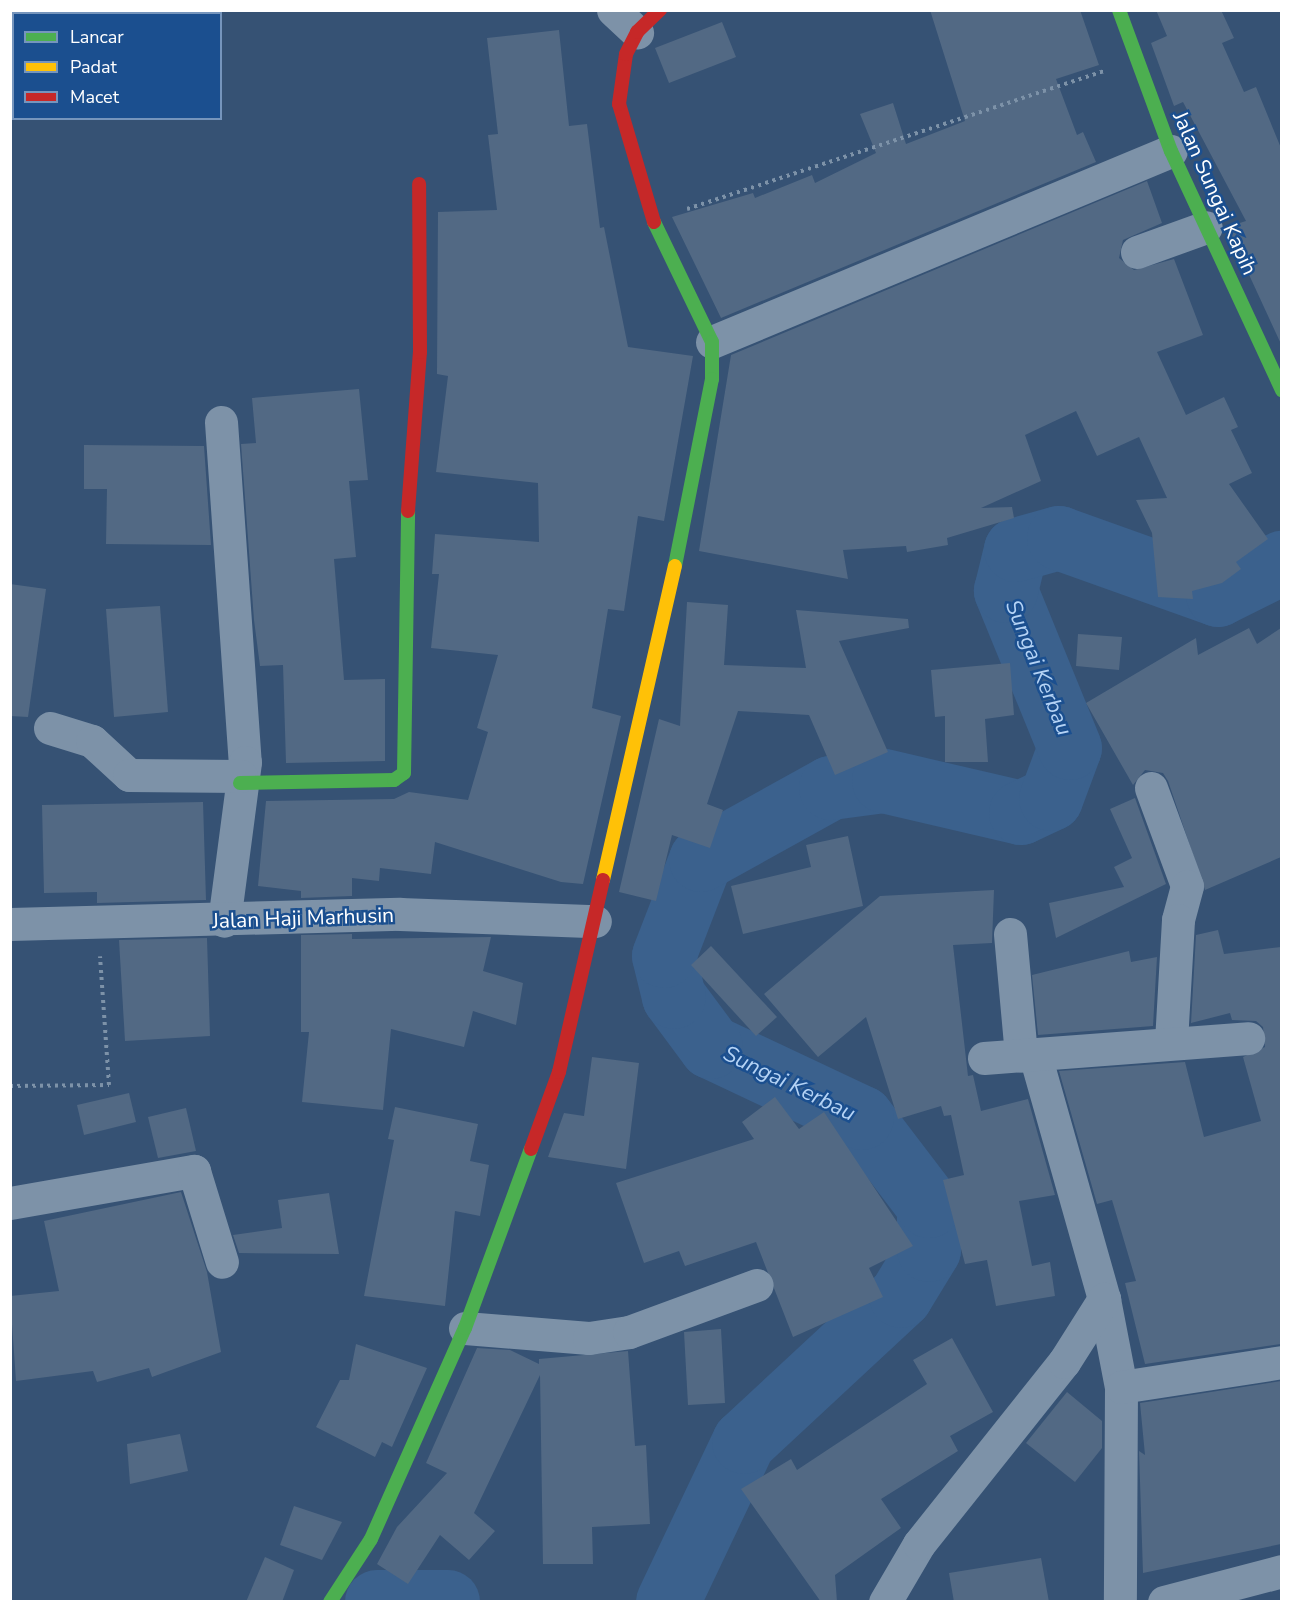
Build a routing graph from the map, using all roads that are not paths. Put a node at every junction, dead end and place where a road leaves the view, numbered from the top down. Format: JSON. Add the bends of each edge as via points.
{"nodes":[{"id":1,"x":613,"y":10,"type":"edge"},
{"id":2,"x":1119,"y":10,"type":"edge"},
{"id":3,"x":649,"y":21,"type":"edge"},
{"id":4,"x":1171,"y":151,"type":"junction"},
{"id":5,"x":419,"y":184,"type":"dead end"},
{"id":6,"x":1206,"y":227,"type":"junction"},
{"id":7,"x":1137,"y":252,"type":"dead end"},
{"id":8,"x":712,"y":342,"type":"junction"},
{"id":9,"x":1281,"y":390,"type":"edge"},
{"id":10,"x":221,"y":422,"type":"dead end"},
{"id":11,"x":50,"y":728,"type":"dead end"},
{"id":12,"x":241,"y":779,"type":"junction"},
{"id":13,"x":1151,"y":788,"type":"dead end"},
{"id":14,"x":224,"y":921,"type":"junction"},
{"id":15,"x":595,"y":921,"type":"junction"},
{"id":16,"x":10,"y":924,"type":"edge"},
{"id":17,"x":1010,"y":934,"type":"dead end"},
{"id":18,"x":1248,"y":1038,"type":"dead end"},
{"id":19,"x":1171,"y":1041,"type":"junction"},
{"id":20,"x":1028,"y":1056,"type":"junction"},
{"id":21,"x":984,"y":1058,"type":"dead end"},
{"id":22,"x":10,"y":1203,"type":"edge"},
{"id":23,"x":222,"y":1262,"type":"dead end"},
{"id":24,"x":757,"y":1285,"type":"dead end"},
{"id":25,"x":1104,"y":1299,"type":"junction"},
{"id":26,"x":465,"y":1328,"type":"junction"},
{"id":27,"x":1281,"y":1362,"type":"edge"},
{"id":28,"x":1121,"y":1387,"type":"junction"},
{"id":29,"x":1277,"y":1582,"type":"edge"},
{"id":30,"x":330,"y":1602,"type":"edge"},
{"id":31,"x":885,"y":1602,"type":"edge"},
{"id":32,"x":1120,"y":1602,"type":"edge"},
{"id":33,"x":1164,"y":1602,"type":"edge"}],
"edges":[{"from":1,"to":3,"type":"street"},
{"from":2,"to":4,"type":"street","name":"Jalan Sungai Kapih"},
{"from":3,"to":8,"type":"street","via":[[626,54],[619,104],[653,220]]},
{"from":4,"to":6,"type":"street","name":"Jalan Sungai Kapih"},
{"from":4,"to":8,"type":"street"},
{"from":5,"to":12,"type":"street","via":[[420,352],[408,505],[404,773],[394,780]]},
{"from":6,"to":7,"type":"street"},
{"from":6,"to":9,"type":"street","name":"Jalan Sungai Kapih"},
{"from":8,"to":15,"type":"street","via":[[712,379]]},
{"from":10,"to":12,"type":"street"},
{"from":11,"to":12,"type":"street","via":[[92,741],[129,775]]},
{"from":12,"to":14,"type":"street"},
{"from":13,"to":19,"type":"street","via":[[1187,886],[1178,920]]},
{"from":14,"to":15,"type":"street","name":"Jalan Haji Marhusin","via":[[400,914]]},
{"from":14,"to":16,"type":"street","name":"Jalan Haji Marhusin"},
{"from":15,"to":26,"type":"street","via":[[559,1072]]},
{"from":17,"to":20,"type":"street"},
{"from":18,"to":19,"type":"street"},
{"from":19,"to":20,"type":"street"},
{"from":20,"to":21,"type":"street"},
{"from":20,"to":25,"type":"street"},
{"from":22,"to":23,"type":"street","via":[[194,1171]]},
{"from":24,"to":26,"type":"street","via":[[629,1332],[589,1338]]},
{"from":25,"to":28,"type":"street"},
{"from":25,"to":31,"type":"street","via":[[1064,1362],[919,1544]]},
{"from":26,"to":30,"type":"street","via":[[371,1539]]},
{"from":27,"to":28,"type":"street"},
{"from":28,"to":32,"type":"street"},
{"from":29,"to":33,"type":"street"}]}
